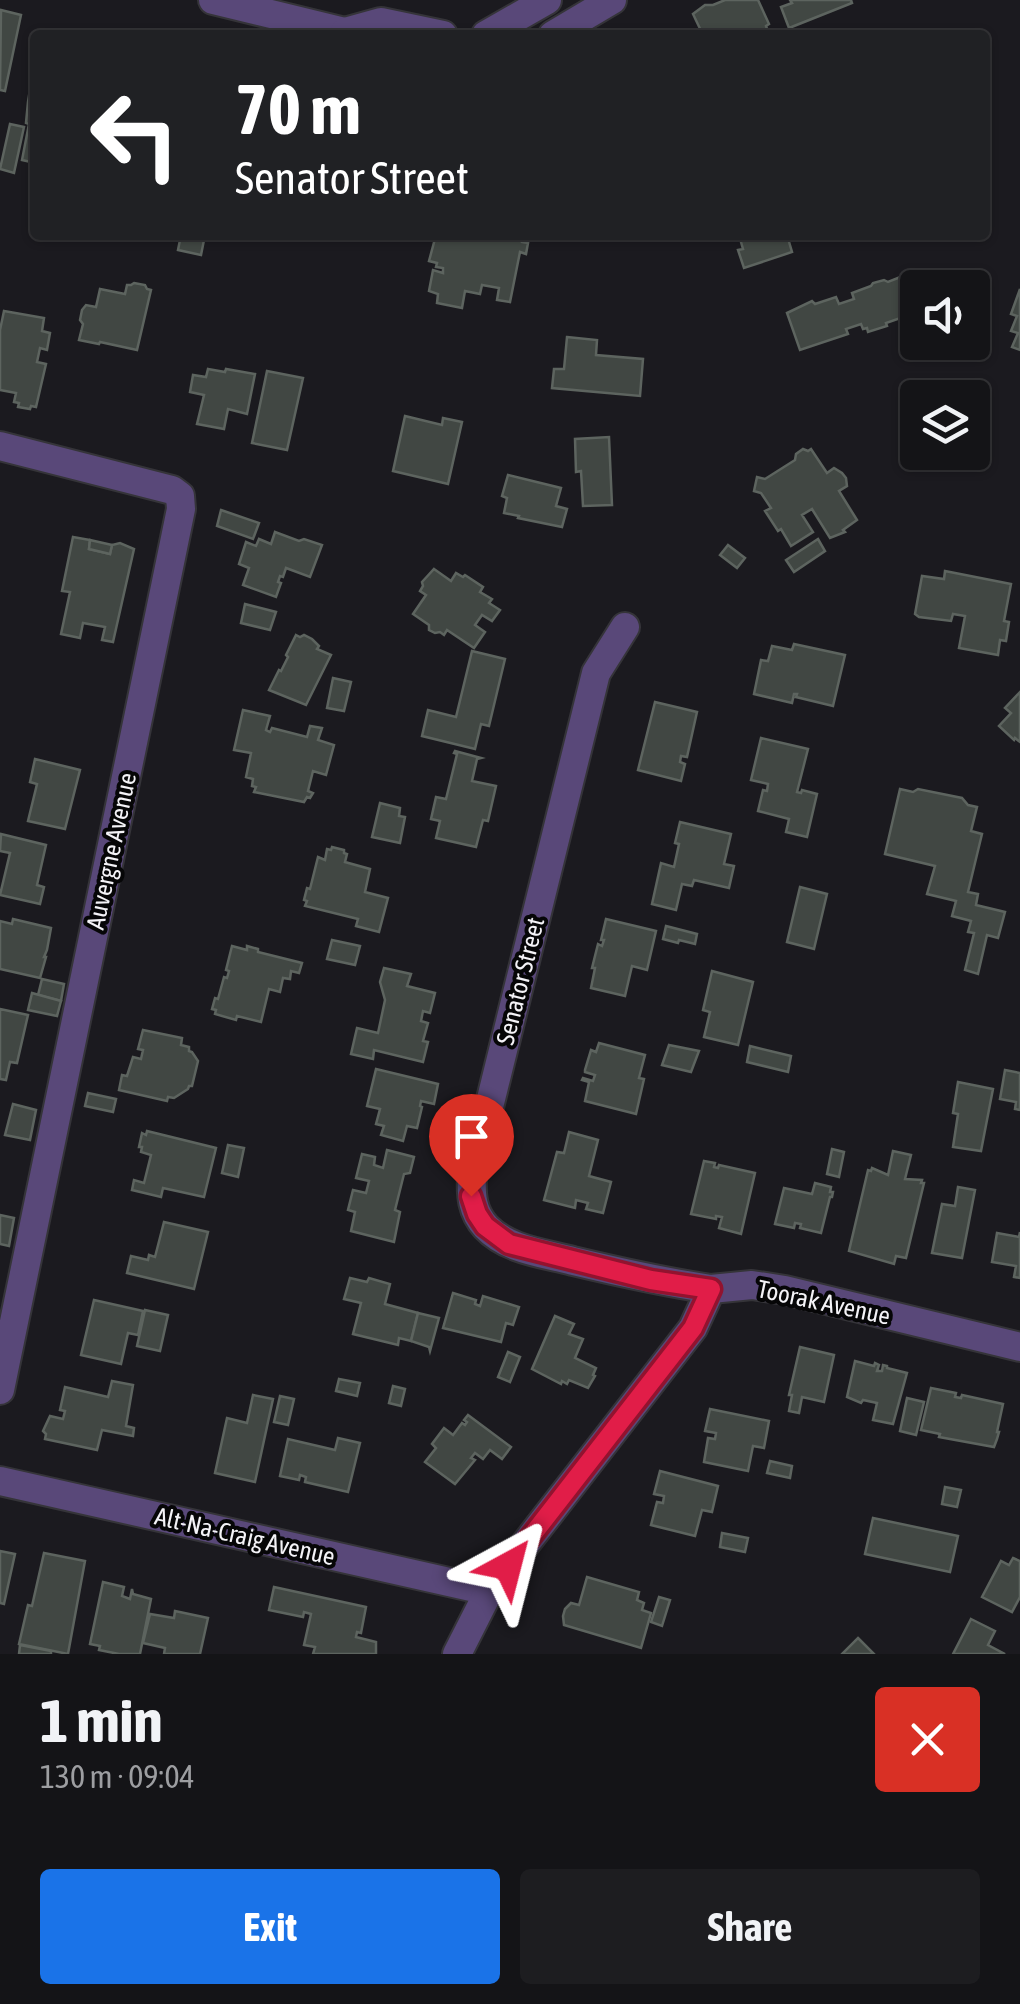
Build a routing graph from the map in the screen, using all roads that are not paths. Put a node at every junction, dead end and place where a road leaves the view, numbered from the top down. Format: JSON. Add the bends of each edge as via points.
{"nodes":[{"id":1,"x":213,"y":0,"type":"edge"},
{"id":2,"x":547,"y":0,"type":"edge"},
{"id":3,"x":612,"y":0,"type":"edge"},
{"id":4,"x":331,"y":30,"type":"edge"},
{"id":5,"x":358,"y":30,"type":"edge"},
{"id":6,"x":419,"y":30,"type":"edge"},
{"id":7,"x":495,"y":30,"type":"edge"},
{"id":8,"x":562,"y":30,"type":"edge"},
{"id":9,"x":0,"y":446,"type":"edge"},
{"id":10,"x":625,"y":627,"type":"dead end"},
{"id":11,"x":711,"y":1289,"type":"junction"},
{"id":12,"x":1020,"y":1347,"type":"edge"},
{"id":13,"x":0,"y":1390,"type":"edge"},
{"id":14,"x":0,"y":1481,"type":"edge"},
{"id":15,"x":489,"y":1591,"type":"junction"},
{"id":16,"x":457,"y":1654,"type":"edge"}],
"edges":[{"from":1,"to":4,"type":"street"},
{"from":2,"to":7,"type":"street"},
{"from":3,"to":8,"type":"street"},
{"from":5,"to":6,"type":"street","via":[[381,22]]},
{"from":9,"to":13,"type":"street","name":"Auvergne Avenue","via":[[172,490],[182,509]]},
{"from":10,"to":11,"type":"street","name":"Senator Street","via":[[596,674],[471,1196],[485,1226],[509,1244]]},
{"from":11,"to":12,"type":"street","name":"Toorak Avenue","via":[[785,1290]]},
{"from":11,"to":15,"type":"street","via":[[693,1328]]},
{"from":14,"to":15,"type":"street","name":"Alt-Na-Craig Avenue"},
{"from":15,"to":16,"type":"street"}]}
